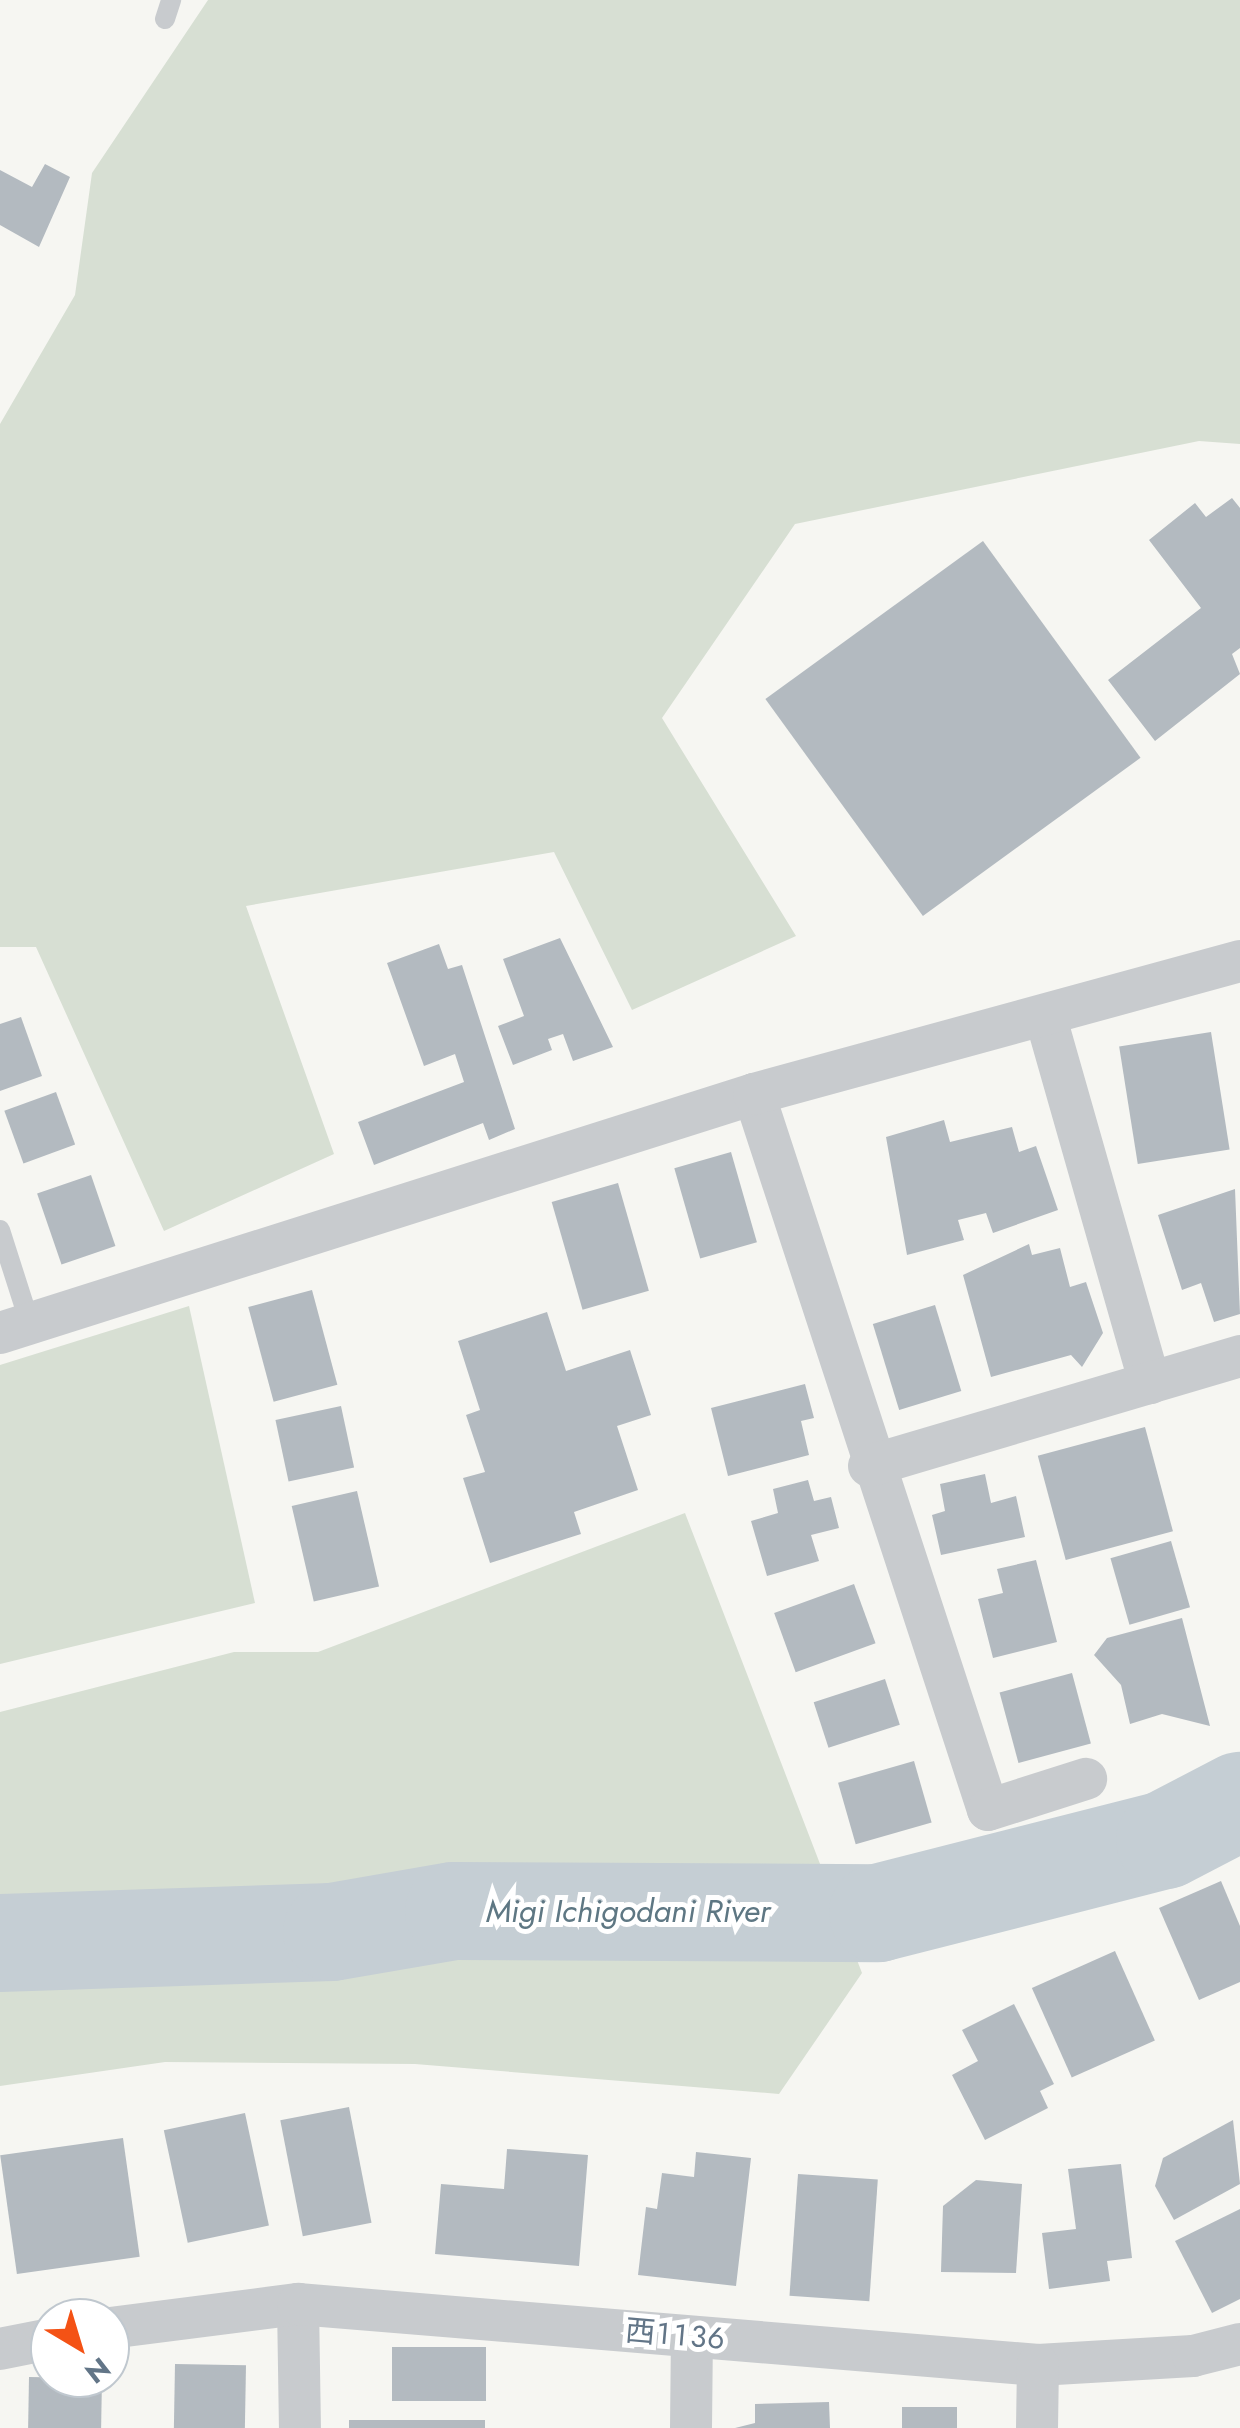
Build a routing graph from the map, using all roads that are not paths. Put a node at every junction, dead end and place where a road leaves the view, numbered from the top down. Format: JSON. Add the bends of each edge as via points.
{"nodes":[{"id":1,"x":1240,"y":961,"type":"edge"},
{"id":2,"x":1045,"y":1014,"type":"junction"},
{"id":3,"x":754,"y":1094,"type":"junction"},
{"id":4,"x":0,"y":1230,"type":"edge"},
{"id":5,"x":15,"y":1328,"type":"edge"},
{"id":6,"x":1240,"y":1356,"type":"edge"},
{"id":7,"x":1150,"y":1383,"type":"junction"},
{"id":8,"x":870,"y":1466,"type":"junction"},
{"id":9,"x":1086,"y":1779,"type":"dead end"},
{"id":10,"x":298,"y":2304,"type":"junction"},
{"id":11,"x":130,"y":2325,"type":"edge"},
{"id":12,"x":692,"y":2337,"type":"junction"},
{"id":13,"x":30,"y":2343,"type":"edge"},
{"id":14,"x":1240,"y":2344,"type":"edge"},
{"id":15,"x":0,"y":2349,"type":"edge"},
{"id":16,"x":1038,"y":2365,"type":"junction"},
{"id":17,"x":300,"y":2428,"type":"edge"},
{"id":18,"x":691,"y":2428,"type":"edge"},
{"id":19,"x":1038,"y":2428,"type":"edge"}],
"edges":[{"from":1,"to":2,"type":"street"},
{"from":2,"to":3,"type":"street"},
{"from":2,"to":7,"type":"street"},
{"from":3,"to":5,"type":"street"},
{"from":3,"to":8,"type":"street"},
{"from":4,"to":5,"type":"lane"},
{"from":6,"to":7,"type":"street"},
{"from":7,"to":8,"type":"street"},
{"from":8,"to":9,"type":"street","via":[[988,1810]]},
{"from":10,"to":11,"type":"street","name":"西１１３６"},
{"from":10,"to":12,"type":"street","name":"西１１３６"},
{"from":10,"to":17,"type":"street"},
{"from":12,"to":16,"type":"street","name":"西１１３６"},
{"from":12,"to":18,"type":"street"},
{"from":13,"to":15,"type":"street"},
{"from":14,"to":16,"type":"street","name":"西１１３６","via":[[1193,2356]]},
{"from":16,"to":19,"type":"street"}]}
